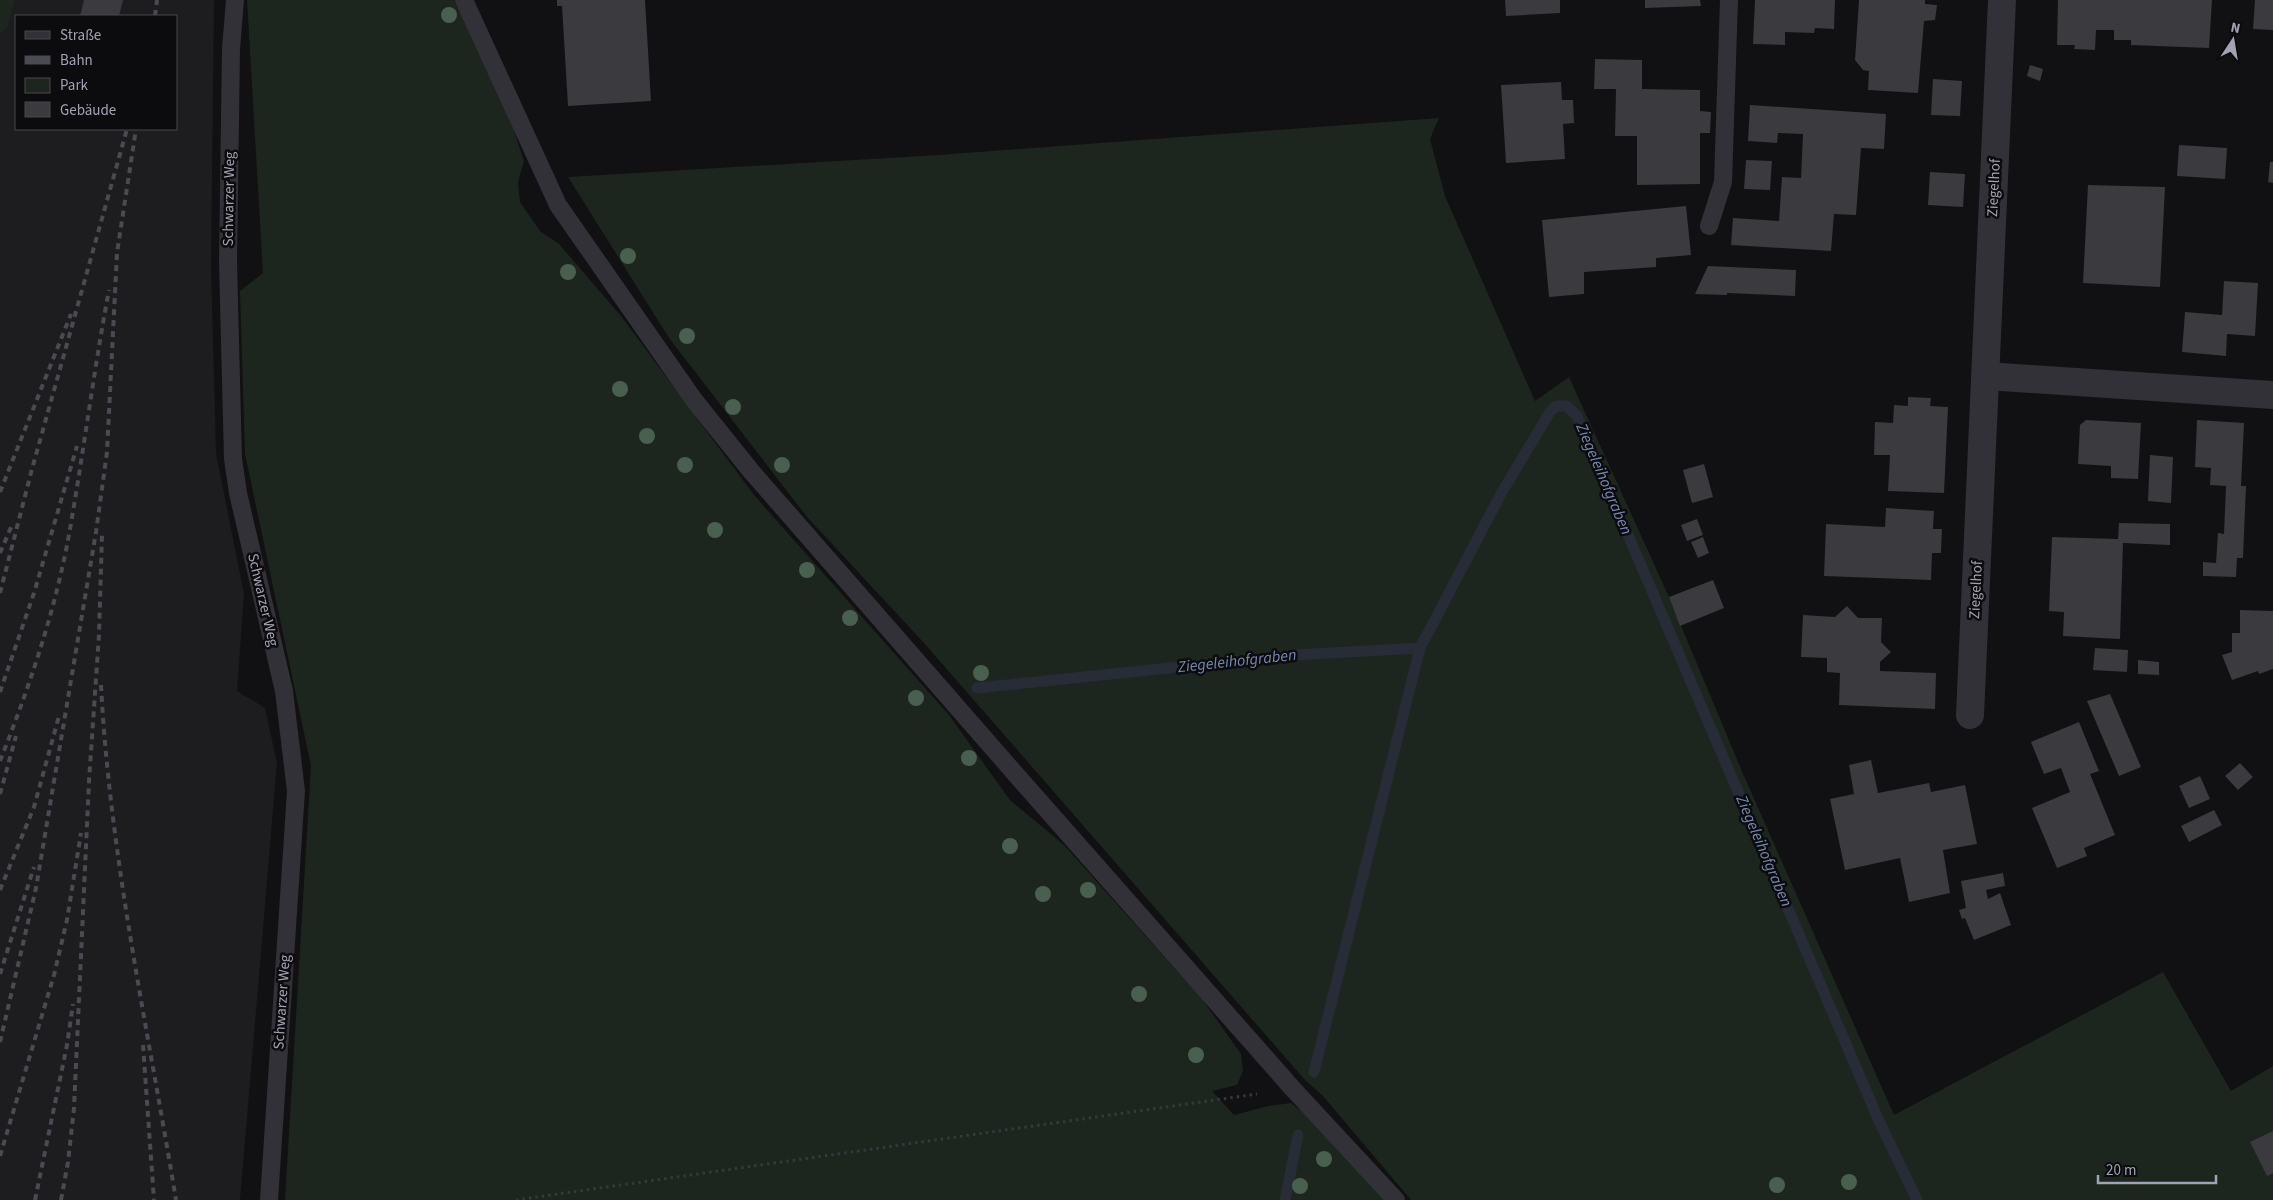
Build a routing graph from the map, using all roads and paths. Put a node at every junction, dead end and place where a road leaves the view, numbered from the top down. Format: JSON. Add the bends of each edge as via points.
{"nodes":[{"id":1,"x":235,"y":0,"type":"edge"},
{"id":2,"x":464,"y":0,"type":"edge"},
{"id":3,"x":1729,"y":0,"type":"edge"},
{"id":4,"x":2002,"y":0,"type":"edge"},
{"id":5,"x":1709,"y":226,"type":"dead end"},
{"id":6,"x":1986,"y":376,"type":"junction"},
{"id":7,"x":2273,"y":395,"type":"edge"},
{"id":8,"x":1970,"y":715,"type":"dead end"},
{"id":9,"x":1293,"y":1089,"type":"junction"},
{"id":10,"x":269,"y":1200,"type":"edge"},
{"id":11,"x":516,"y":1200,"type":"edge"},
{"id":12,"x":1396,"y":1200,"type":"edge"}],
"edges":[{"from":1,"to":10,"type":"lane","name":"Schwarzer Weg","via":[[231,49],[228,262],[233,459],[284,691],[296,790]]},
{"from":2,"to":9,"type":"lane","via":[[558,206],[694,400],[855,591]]},
{"from":3,"to":5,"type":"lane","via":[[1723,182]]},
{"from":4,"to":6,"type":"street","name":"Ziegelhof"},
{"from":6,"to":7,"type":"street"},
{"from":6,"to":8,"type":"street","name":"Ziegelhof"},
{"from":9,"to":11,"type":"path"},
{"from":9,"to":12,"type":"lane"}]}
